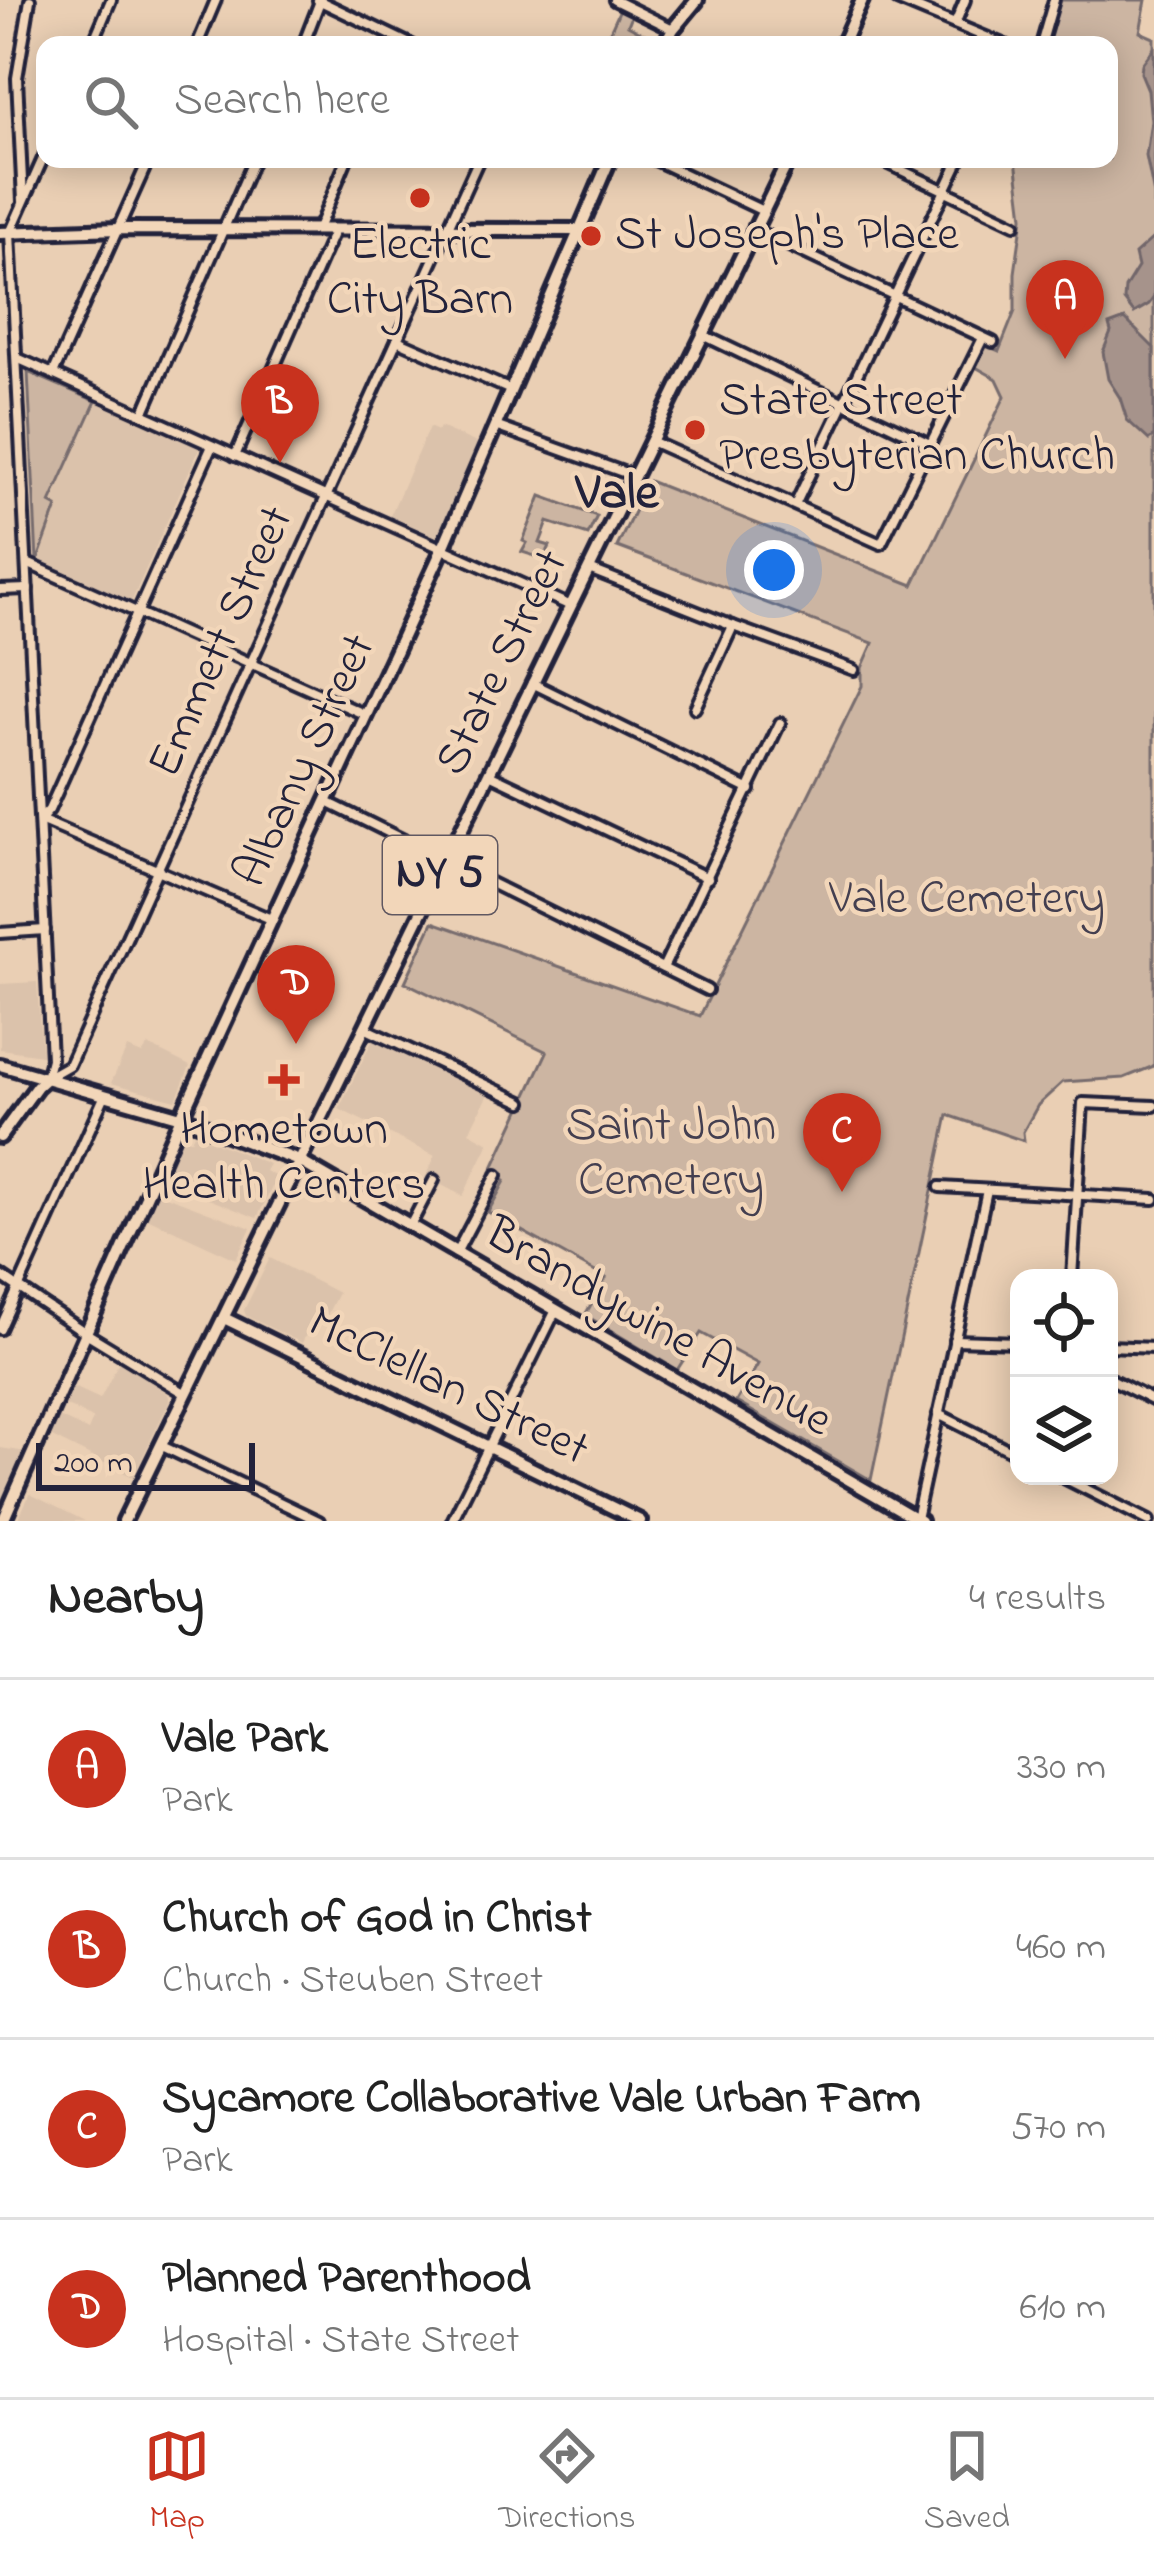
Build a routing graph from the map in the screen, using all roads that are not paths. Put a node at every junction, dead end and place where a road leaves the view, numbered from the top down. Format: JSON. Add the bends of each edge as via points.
{"nodes":[{"id":1,"x":30,"y":0,"type":"edge"},
{"id":2,"x":111,"y":0,"type":"edge"},
{"id":3,"x":216,"y":0,"type":"edge"},
{"id":4,"x":614,"y":0,"type":"edge"},
{"id":5,"x":697,"y":0,"type":"edge"},
{"id":6,"x":862,"y":0,"type":"edge"},
{"id":7,"x":897,"y":0,"type":"edge"},
{"id":8,"x":965,"y":0,"type":"edge"},
{"id":9,"x":1054,"y":0,"type":"edge"},
{"id":10,"x":320,"y":1,"type":"edge"},
{"id":11,"x":955,"y":24,"type":"junction"},
{"id":12,"x":673,"y":28,"type":"junction"},
{"id":13,"x":96,"y":36,"type":"edge"},
{"id":14,"x":201,"y":36,"type":"edge"},
{"id":15,"x":306,"y":36,"type":"edge"},
{"id":16,"x":393,"y":36,"type":"edge"},
{"id":17,"x":669,"y":36,"type":"edge"},
{"id":18,"x":846,"y":36,"type":"edge"},
{"id":19,"x":984,"y":36,"type":"edge"},
{"id":20,"x":1044,"y":36,"type":"edge"},
{"id":21,"x":39,"y":168,"type":"edge"},
{"id":22,"x":144,"y":168,"type":"edge"},
{"id":23,"x":250,"y":168,"type":"edge"},
{"id":24,"x":343,"y":168,"type":"edge"},
{"id":25,"x":475,"y":168,"type":"edge"},
{"id":26,"x":606,"y":168,"type":"edge"},
{"id":27,"x":672,"y":168,"type":"edge"},
{"id":28,"x":785,"y":168,"type":"edge"},
{"id":29,"x":897,"y":168,"type":"edge"},
{"id":30,"x":956,"y":168,"type":"edge"},
{"id":31,"x":945,"y":191,"type":"junction"},
{"id":32,"x":23,"y":205,"type":"junction"},
{"id":33,"x":764,"y":211,"type":"junction"},
{"id":34,"x":1016,"y":224,"type":"dead end"},
{"id":35,"x":224,"y":229,"type":"junction"},
{"id":36,"x":318,"y":229,"type":"junction"},
{"id":37,"x":119,"y":230,"type":"junction"},
{"id":38,"x":335,"y":230,"type":"junction"},
{"id":39,"x":447,"y":230,"type":"junction"},
{"id":40,"x":579,"y":230,"type":"junction"},
{"id":41,"x":755,"y":230,"type":"junction"},
{"id":42,"x":5,"y":233,"type":"edge"},
{"id":43,"x":896,"y":295,"type":"junction"},
{"id":44,"x":703,"y":335,"type":"junction"},
{"id":45,"x":398,"y":340,"type":"junction"},
{"id":46,"x":16,"y":358,"type":"junction"},
{"id":47,"x":53,"y":374,"type":"junction"},
{"id":48,"x":511,"y":390,"type":"junction"},
{"id":49,"x":844,"y":403,"type":"junction"},
{"id":50,"x":143,"y":414,"type":"junction"},
{"id":51,"x":495,"y":426,"type":"junction"},
{"id":52,"x":651,"y":441,"type":"junction"},
{"id":53,"x":931,"y":444,"type":"junction"},
{"id":54,"x":212,"y":446,"type":"junction"},
{"id":55,"x":236,"y":456,"type":"junction"},
{"id":56,"x":634,"y":476,"type":"junction"},
{"id":57,"x":326,"y":497,"type":"junction"},
{"id":58,"x":795,"y":505,"type":"junction"},
{"id":59,"x":443,"y":548,"type":"junction"},
{"id":60,"x":27,"y":563,"type":"junction"},
{"id":61,"x":589,"y":569,"type":"junction"},
{"id":62,"x":28,"y":589,"type":"junction"},
{"id":63,"x":0,"y":590,"type":"edge"},
{"id":64,"x":571,"y":606,"type":"junction"},
{"id":65,"x":136,"y":614,"type":"junction"},
{"id":66,"x":733,"y":626,"type":"junction"},
{"id":67,"x":251,"y":665,"type":"junction"},
{"id":68,"x":854,"y":670,"type":"dead end"},
{"id":69,"x":532,"y":683,"type":"junction"},
{"id":70,"x":695,"y":708,"type":"dead end"},
{"id":71,"x":366,"y":715,"type":"junction"},
{"id":72,"x":780,"y":723,"type":"dead end"},
{"id":73,"x":489,"y":774,"type":"junction"},
{"id":74,"x":750,"y":790,"type":"junction"},
{"id":75,"x":325,"y":801,"type":"junction"},
{"id":76,"x":40,"y":820,"type":"junction"},
{"id":77,"x":447,"y":860,"type":"junction"},
{"id":78,"x":159,"y":871,"type":"junction"},
{"id":79,"x":708,"y":878,"type":"junction"},
{"id":80,"x":273,"y":920,"type":"junction"},
{"id":81,"x":45,"y":930,"type":"junction"},
{"id":82,"x":0,"y":933,"type":"edge"},
{"id":83,"x":663,"y":968,"type":"junction"},
{"id":84,"x":707,"y":990,"type":"dead end"},
{"id":85,"x":364,"y":1028,"type":"junction"},
{"id":86,"x":0,"y":1065,"type":"edge"},
{"id":87,"x":46,"y":1078,"type":"junction"},
{"id":88,"x":105,"y":1095,"type":"junction"},
{"id":89,"x":522,"y":1102,"type":"dead end"},
{"id":90,"x":1154,"y":1106,"type":"edge"},
{"id":91,"x":181,"y":1117,"type":"junction"},
{"id":92,"x":0,"y":1137,"type":"edge"},
{"id":93,"x":299,"y":1161,"type":"junction"},
{"id":94,"x":497,"y":1175,"type":"dead end"},
{"id":95,"x":434,"y":1180,"type":"dead end"},
{"id":96,"x":940,"y":1187,"type":"dead end"},
{"id":97,"x":987,"y":1190,"type":"junction"},
{"id":98,"x":1078,"y":1195,"type":"junction"},
{"id":99,"x":1154,"y":1199,"type":"edge"},
{"id":100,"x":410,"y":1226,"type":"junction"},
{"id":101,"x":456,"y":1253,"type":"junction"},
{"id":102,"x":1073,"y":1269,"type":"edge"},
{"id":103,"x":0,"y":1275,"type":"edge"},
{"id":104,"x":19,"y":1287,"type":"junction"},
{"id":105,"x":555,"y":1312,"type":"junction"},
{"id":106,"x":224,"y":1318,"type":"junction"},
{"id":107,"x":0,"y":1328,"type":"edge"},
{"id":108,"x":86,"y":1334,"type":"junction"},
{"id":109,"x":954,"y":1340,"type":"junction"},
{"id":110,"x":1010,"y":1342,"type":"edge"},
{"id":111,"x":1118,"y":1346,"type":"edge"},
{"id":112,"x":1154,"y":1348,"type":"edge"},
{"id":113,"x":1118,"y":1383,"type":"edge"},
{"id":114,"x":187,"y":1395,"type":"junction"},
{"id":115,"x":1154,"y":1401,"type":"edge"},
{"id":116,"x":938,"y":1414,"type":"junction"},
{"id":117,"x":162,"y":1446,"type":"junction"},
{"id":118,"x":489,"y":1447,"type":"junction"},
{"id":119,"x":1010,"y":1450,"type":"edge"},
{"id":120,"x":1078,"y":1485,"type":"edge"},
{"id":121,"x":918,"y":1520,"type":"edge"},
{"id":122,"x":3,"y":1521,"type":"edge"},
{"id":123,"x":124,"y":1521,"type":"edge"},
{"id":124,"x":319,"y":1521,"type":"edge"},
{"id":125,"x":452,"y":1521,"type":"edge"},
{"id":126,"x":640,"y":1521,"type":"edge"},
{"id":127,"x":1149,"y":1521,"type":"edge"}],
"edges":[{"from":1,"to":32,"type":"street","via":[[17,78]]},
{"from":2,"to":13,"type":"street"},
{"from":3,"to":14,"type":"street"},
{"from":4,"to":12,"type":"street"},
{"from":5,"to":12,"type":"main road"},
{"from":6,"to":18,"type":"main road"},
{"from":7,"to":11,"type":"street"},
{"from":8,"to":11,"type":"street"},
{"from":9,"to":20,"type":"street"},
{"from":10,"to":15,"type":"street"},
{"from":10,"to":16,"type":"street"},
{"from":11,"to":19,"type":"street"},
{"from":12,"to":17,"type":"main road"},
{"from":21,"to":32,"type":"street"},
{"from":22,"to":37,"type":"street"},
{"from":23,"to":35,"type":"street"},
{"from":24,"to":36,"type":"street"},
{"from":25,"to":39,"type":"street","name":"Emmett Street"},
{"from":26,"to":40,"type":"main road","name":"Albany Street"},
{"from":27,"to":33,"type":"street"},
{"from":28,"to":33,"type":"main road","name":"State Street","number":"NY 5"},
{"from":29,"to":31,"type":"street"},
{"from":30,"to":31,"type":"street"},
{"from":31,"to":34,"type":"street"},
{"from":31,"to":43,"type":"street"},
{"from":32,"to":42,"type":"street"},
{"from":33,"to":41,"type":"main road","name":"State Street","number":"NY 5"},
{"from":35,"to":36,"type":"main road"},
{"from":35,"to":37,"type":"main road"},
{"from":35,"to":50,"type":"street"},
{"from":36,"to":38,"type":"main road"},
{"from":37,"to":42,"type":"main road"},
{"from":37,"to":47,"type":"street"},
{"from":38,"to":39,"type":"main road"},
{"from":38,"to":55,"type":"street"},
{"from":39,"to":40,"type":"main road"},
{"from":39,"to":45,"type":"street","name":"Emmett Street"},
{"from":40,"to":48,"type":"main road","name":"Albany Street"},
{"from":41,"to":43,"type":"street"},
{"from":41,"to":44,"type":"main road","name":"State Street","number":"NY 5"},
{"from":42,"to":46,"type":"street"},
{"from":43,"to":49,"type":"street"},
{"from":43,"to":53,"type":"street","via":[[988,340]]},
{"from":44,"to":49,"type":"street"},
{"from":44,"to":52,"type":"main road","name":"State Street","number":"NY 5"},
{"from":45,"to":48,"type":"street"},
{"from":45,"to":57,"type":"street","name":"Emmett Street"},
{"from":46,"to":47,"type":"street"},
{"from":46,"to":60,"type":"street"},
{"from":47,"to":50,"type":"street"},
{"from":48,"to":51,"type":"main road","name":"Albany Street"},
{"from":49,"to":53,"type":"street"},
{"from":49,"to":58,"type":"street"},
{"from":50,"to":54,"type":"street"},
{"from":51,"to":56,"type":"street"},
{"from":51,"to":59,"type":"main road","name":"Albany Street"},
{"from":52,"to":56,"type":"main road","name":"State Street","number":"NY 5"},
{"from":52,"to":58,"type":"street"},
{"from":53,"to":58,"type":"street","via":[[881,544]]},
{"from":54,"to":55,"type":"street"},
{"from":54,"to":65,"type":"street"},
{"from":55,"to":57,"type":"street"},
{"from":56,"to":61,"type":"main road","name":"State Street","number":"NY 5"},
{"from":57,"to":59,"type":"street"},
{"from":57,"to":67,"type":"street","name":"Emmett Street"},
{"from":59,"to":64,"type":"street"},
{"from":59,"to":71,"type":"main road","name":"Albany Street"},
{"from":60,"to":62,"type":"street"},
{"from":60,"to":65,"type":"street"},
{"from":61,"to":64,"type":"main road","name":"State Street","number":"NY 5"},
{"from":61,"to":66,"type":"street"},
{"from":62,"to":63,"type":"street"},
{"from":62,"to":76,"type":"street"},
{"from":64,"to":69,"type":"main road","name":"State Street","number":"NY 5"},
{"from":65,"to":67,"type":"street"},
{"from":65,"to":76,"type":"street"},
{"from":66,"to":68,"type":"street"},
{"from":66,"to":70,"type":"street"},
{"from":67,"to":71,"type":"street"},
{"from":67,"to":78,"type":"street","name":"Emmett Street"},
{"from":69,"to":73,"type":"main road","name":"State Street","number":"NY 5"},
{"from":69,"to":74,"type":"street"},
{"from":71,"to":75,"type":"main road","name":"Albany Street"},
{"from":72,"to":74,"type":"street"},
{"from":73,"to":77,"type":"main road","name":"State Street","number":"NY 5"},
{"from":73,"to":79,"type":"street"},
{"from":74,"to":79,"type":"street"},
{"from":75,"to":77,"type":"street"},
{"from":75,"to":80,"type":"main road","name":"Albany Street"},
{"from":76,"to":78,"type":"street"},
{"from":76,"to":81,"type":"street"},
{"from":77,"to":83,"type":"street"},
{"from":77,"to":85,"type":"main road","name":"State Street","number":"NY 5"},
{"from":78,"to":80,"type":"street"},
{"from":78,"to":87,"type":"street","name":"Emmett Street","via":[[69,1065]]},
{"from":79,"to":83,"type":"street"},
{"from":80,"to":91,"type":"main road","name":"Albany Street"},
{"from":81,"to":82,"type":"street"},
{"from":81,"to":87,"type":"street"},
{"from":83,"to":84,"type":"street"},
{"from":85,"to":89,"type":"street"},
{"from":85,"to":93,"type":"main road","name":"State Street","number":"NY 5"},
{"from":86,"to":87,"type":"main road","name":"Brandywine Avenue"},
{"from":87,"to":88,"type":"main road","name":"Brandywine Avenue"},
{"from":87,"to":92,"type":"main road"},
{"from":88,"to":91,"type":"main road","name":"Brandywine Avenue"},
{"from":88,"to":104,"type":"street"},
{"from":90,"to":98,"type":"street","via":[[1083,1103]]},
{"from":91,"to":93,"type":"main road","name":"Brandywine Avenue"},
{"from":91,"to":108,"type":"main road","name":"Albany Street"},
{"from":93,"to":100,"type":"main road","name":"Brandywine Avenue"},
{"from":93,"to":106,"type":"main road","name":"State Street","number":"NY 5"},
{"from":94,"to":101,"type":"street"},
{"from":95,"to":100,"type":"street"},
{"from":96,"to":97,"type":"street"},
{"from":97,"to":98,"type":"street"},
{"from":97,"to":109,"type":"street"},
{"from":98,"to":99,"type":"street"},
{"from":98,"to":102,"type":"street"},
{"from":100,"to":101,"type":"main road","name":"Brandywine Avenue"},
{"from":101,"to":105,"type":"main road","name":"Brandywine Avenue"},
{"from":103,"to":104,"type":"street"},
{"from":104,"to":107,"type":"street"},
{"from":104,"to":108,"type":"street"},
{"from":105,"to":118,"type":"street"},
{"from":105,"to":121,"type":"main road","name":"Brandywine Avenue"},
{"from":106,"to":114,"type":"main road","name":"State Street","number":"NY 5"},
{"from":106,"to":118,"type":"main road","name":"McClellan Street"},
{"from":108,"to":114,"type":"street"},
{"from":108,"to":122,"type":"main road","name":"Albany Street"},
{"from":109,"to":110,"type":"street"},
{"from":109,"to":116,"type":"street"},
{"from":111,"to":112,"type":"street"},
{"from":113,"to":115,"type":"street"},
{"from":114,"to":117,"type":"main road","name":"State Street","number":"NY 5"},
{"from":116,"to":119,"type":"street"},
{"from":116,"to":121,"type":"street"},
{"from":117,"to":123,"type":"main road","name":"State Street","number":"NY 5"},
{"from":117,"to":124,"type":"street"},
{"from":118,"to":125,"type":"street"},
{"from":118,"to":126,"type":"main road","name":"McClellan Street"},
{"from":120,"to":127,"type":"street"}]}
